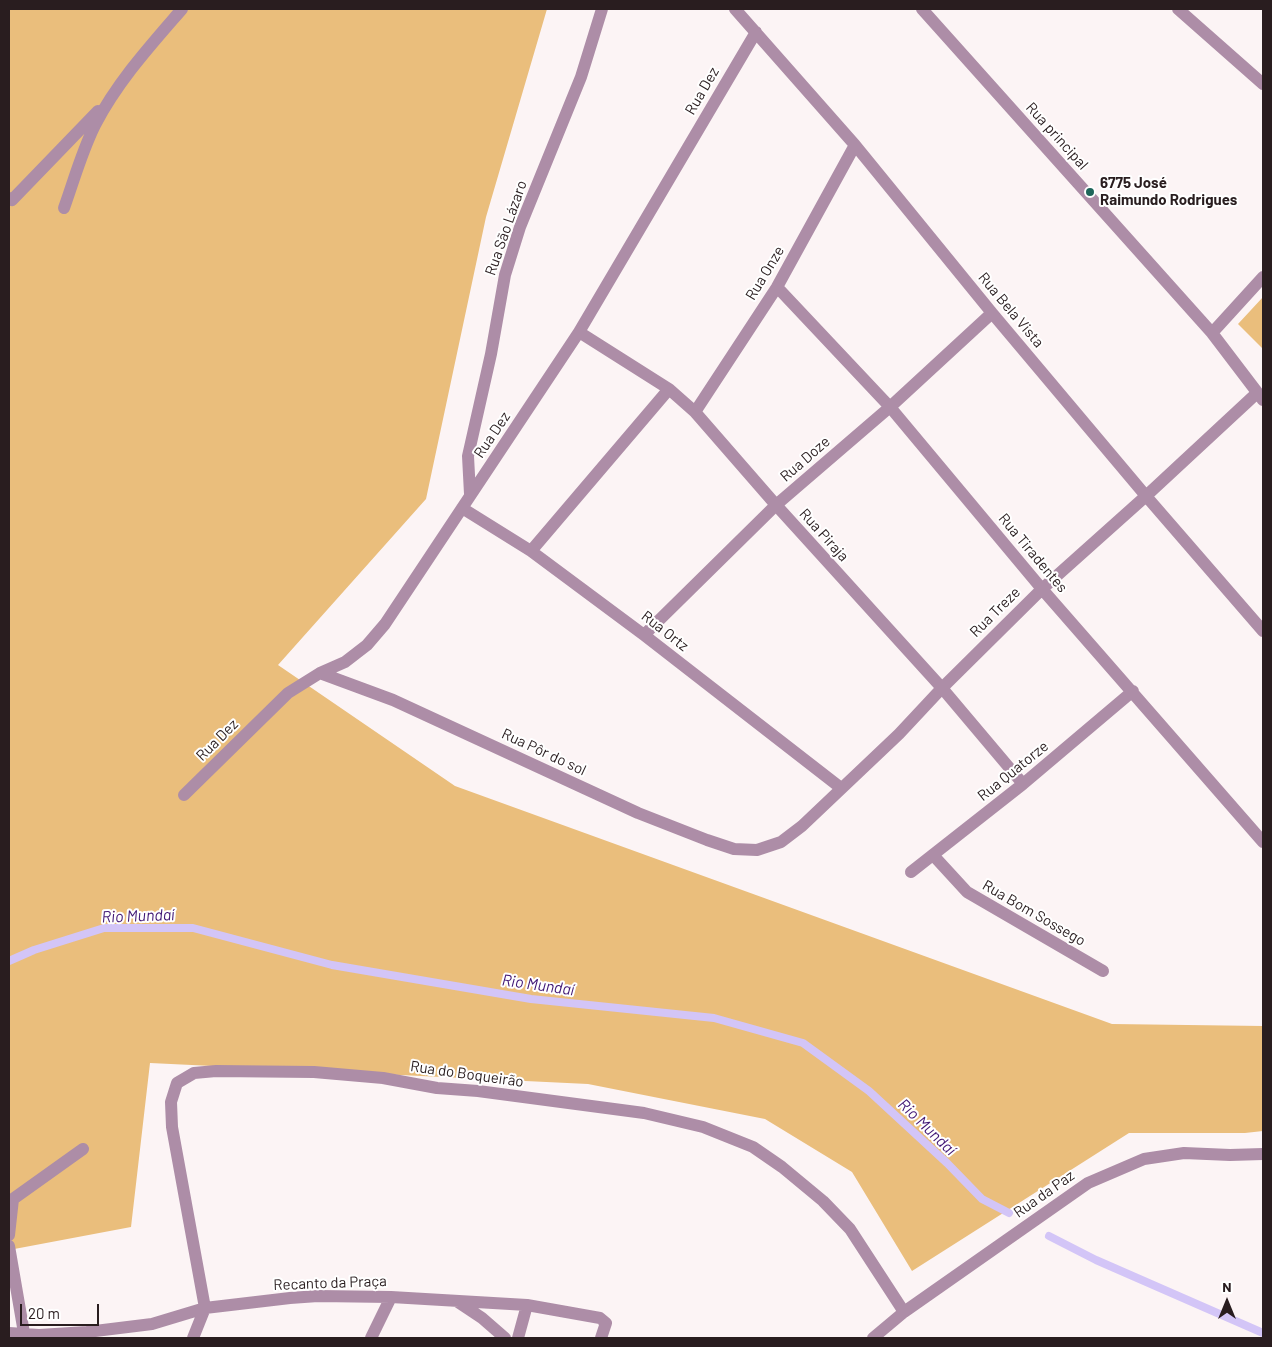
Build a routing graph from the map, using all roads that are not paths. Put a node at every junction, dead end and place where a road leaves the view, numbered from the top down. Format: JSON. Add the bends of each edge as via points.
{"nodes":[{"id":1,"x":182,"y":9,"type":"edge"},
{"id":2,"x":602,"y":9,"type":"edge"},
{"id":3,"x":735,"y":9,"type":"edge"},
{"id":4,"x":922,"y":9,"type":"edge"},
{"id":5,"x":1178,"y":9,"type":"edge"},
{"id":6,"x":756,"y":32,"type":"junction"},
{"id":7,"x":1263,"y":84,"type":"edge"},
{"id":8,"x":110,"y":98,"type":"junction"},
{"id":9,"x":855,"y":145,"type":"junction"},
{"id":10,"x":9,"y":198,"type":"edge"},
{"id":11,"x":64,"y":208,"type":"dead end"},
{"id":12,"x":1263,"y":277,"type":"edge"},
{"id":13,"x":777,"y":287,"type":"junction"},
{"id":14,"x":992,"y":313,"type":"junction"},
{"id":15,"x":579,"y":332,"type":"junction"},
{"id":16,"x":1212,"y":333,"type":"junction"},
{"id":17,"x":669,"y":389,"type":"junction"},
{"id":18,"x":1260,"y":396,"type":"edge"},
{"id":19,"x":890,"y":407,"type":"junction"},
{"id":20,"x":695,"y":412,"type":"junction"},
{"id":21,"x":470,"y":494,"type":"junction"},
{"id":22,"x":1146,"y":496,"type":"junction"},
{"id":23,"x":776,"y":505,"type":"junction"},
{"id":24,"x":462,"y":508,"type":"junction"},
{"id":25,"x":531,"y":551,"type":"junction"},
{"id":26,"x":1042,"y":588,"type":"junction"},
{"id":27,"x":1263,"y":631,"type":"edge"},
{"id":28,"x":644,"y":635,"type":"junction"},
{"id":29,"x":320,"y":673,"type":"junction"},
{"id":30,"x":942,"y":688,"type":"junction"},
{"id":31,"x":1133,"y":692,"type":"junction"},
{"id":32,"x":1024,"y":784,"type":"junction"},
{"id":33,"x":841,"y":788,"type":"junction"},
{"id":34,"x":184,"y":795,"type":"dead end"},
{"id":35,"x":1263,"y":842,"type":"edge"},
{"id":36,"x":756,"y":850,"type":"joint"},
{"id":37,"x":933,"y":855,"type":"junction"},
{"id":38,"x":911,"y":872,"type":"dead end"},
{"id":39,"x":1103,"y":971,"type":"dead end"},
{"id":40,"x":83,"y":1149,"type":"dead end"},
{"id":41,"x":1263,"y":1154,"type":"edge"},
{"id":42,"x":9,"y":1235,"type":"edge"},
{"id":43,"x":9,"y":1246,"type":"edge"},
{"id":44,"x":391,"y":1297,"type":"junction"},
{"id":45,"x":456,"y":1301,"type":"junction"},
{"id":46,"x":527,"y":1305,"type":"junction"},
{"id":47,"x":205,"y":1308,"type":"junction"},
{"id":48,"x":904,"y":1312,"type":"junction"},
{"id":49,"x":9,"y":1332,"type":"edge"},
{"id":50,"x":24,"y":1333,"type":"junction"},
{"id":51,"x":193,"y":1338,"type":"edge"},
{"id":52,"x":371,"y":1338,"type":"edge"},
{"id":53,"x":505,"y":1338,"type":"edge"},
{"id":54,"x":518,"y":1338,"type":"edge"},
{"id":55,"x":601,"y":1338,"type":"edge"},
{"id":56,"x":873,"y":1338,"type":"edge"}],
"edges":[{"from":1,"to":8,"type":"street","via":[[129,70]]},
{"from":2,"to":21,"type":"street","name":"Rua São Lázaro","via":[[581,77],[520,227],[505,275],[468,456]]},
{"from":3,"to":6,"type":"street","name":"Rua Bela Vista"},
{"from":4,"to":16,"type":"street","name":"Rua principal"},
{"from":5,"to":7,"type":"street"},
{"from":6,"to":9,"type":"street","name":"Rua Bela Vista"},
{"from":6,"to":15,"type":"street","name":"Rua Dez"},
{"from":8,"to":10,"type":"street","via":[[12,200]]},
{"from":8,"to":11,"type":"street","via":[[94,127]]},
{"from":9,"to":13,"type":"street","name":"Rua Onze"},
{"from":9,"to":14,"type":"street","name":"Rua Bela Vista"},
{"from":12,"to":16,"type":"street"},
{"from":13,"to":19,"type":"street","name":"Rua Tiradentes"},
{"from":13,"to":20,"type":"street","name":"Rua Onze"},
{"from":14,"to":19,"type":"street","name":"Rua Doze"},
{"from":14,"to":22,"type":"street","name":"Rua Bela Vista"},
{"from":15,"to":17,"type":"street","name":"Rua Piraja"},
{"from":15,"to":21,"type":"street","name":"Rua Dez"},
{"from":16,"to":18,"type":"street","name":"Rua principal"},
{"from":17,"to":20,"type":"street","name":"Rua Piraja"},
{"from":17,"to":25,"type":"street"},
{"from":18,"to":22,"type":"street","name":"Rua Treze"},
{"from":19,"to":23,"type":"street","name":"Rua Doze"},
{"from":19,"to":26,"type":"street","name":"Rua Tiradentes"},
{"from":20,"to":23,"type":"street","name":"Rua Piraja"},
{"from":21,"to":24,"type":"street","name":"Rua Dez"},
{"from":22,"to":26,"type":"street","name":"Rua Treze"},
{"from":22,"to":27,"type":"street","name":"Rua Bela Vista"},
{"from":23,"to":28,"type":"street","name":"Rua Doze"},
{"from":23,"to":30,"type":"street","name":"Rua Piraja"},
{"from":24,"to":25,"type":"street","name":"Rua Ortz"},
{"from":24,"to":29,"type":"street","name":"Rua Dez","via":[[367,645],[344,662]]},
{"from":25,"to":28,"type":"street","name":"Rua Ortz"},
{"from":26,"to":30,"type":"street","name":"Rua Treze"},
{"from":26,"to":31,"type":"street","name":"Rua Tiradentes"},
{"from":28,"to":33,"type":"street","name":"Rua Ortz"},
{"from":29,"to":34,"type":"street","name":"Rua Dez","via":[[288,693]]},
{"from":29,"to":36,"type":"street","name":"Rua Pôr do sol","via":[[393,700],[638,814],[734,849]]},
{"from":30,"to":32,"type":"street","name":"Rua Piraja"},
{"from":30,"to":33,"type":"street","name":"Rua Treze"},
{"from":31,"to":32,"type":"street","name":"Rua Quatorze"},
{"from":31,"to":35,"type":"street","name":"Rua Tiradentes"},
{"from":32,"to":37,"type":"street","name":"Rua Quatorze"},
{"from":33,"to":36,"type":"street","name":"Rua Treze","via":[[791,835]]},
{"from":37,"to":38,"type":"street","name":"Rua Quatorze"},
{"from":37,"to":39,"type":"street","name":"Rua Bom Sossego","via":[[967,892]]},
{"from":40,"to":42,"type":"street","via":[[13,1199]]},
{"from":41,"to":48,"type":"street","name":"Rua da Paz","via":[[1184,1154],[1144,1159],[1088,1183]]},
{"from":43,"to":50,"type":"street"},
{"from":44,"to":45,"type":"street","name":"Recanto da Praça"},
{"from":44,"to":47,"type":"street","name":"Recanto da Praça","via":[[299,1297]]},
{"from":44,"to":52,"type":"street"},
{"from":45,"to":46,"type":"street","name":"Recanto da Praça"},
{"from":45,"to":53,"type":"street"},
{"from":46,"to":54,"type":"street"},
{"from":46,"to":55,"type":"street","name":"Recanto da Praça","via":[[600,1318],[606,1323]]},
{"from":47,"to":48,"type":"street","name":"Rua do Boqueirão","via":[[172,1126],[171,1102],[177,1083],[194,1073],[216,1071],[314,1072],[383,1078],[437,1088],[644,1113],[703,1127],[753,1147],[823,1201],[850,1230]]},
{"from":47,"to":50,"type":"street","name":"Recanto da Praça","via":[[152,1324],[87,1332]]},
{"from":47,"to":51,"type":"street"},
{"from":48,"to":56,"type":"street","name":"Rua da Paz"},
{"from":49,"to":50,"type":"street","name":"Recanto da Praça"}]}
